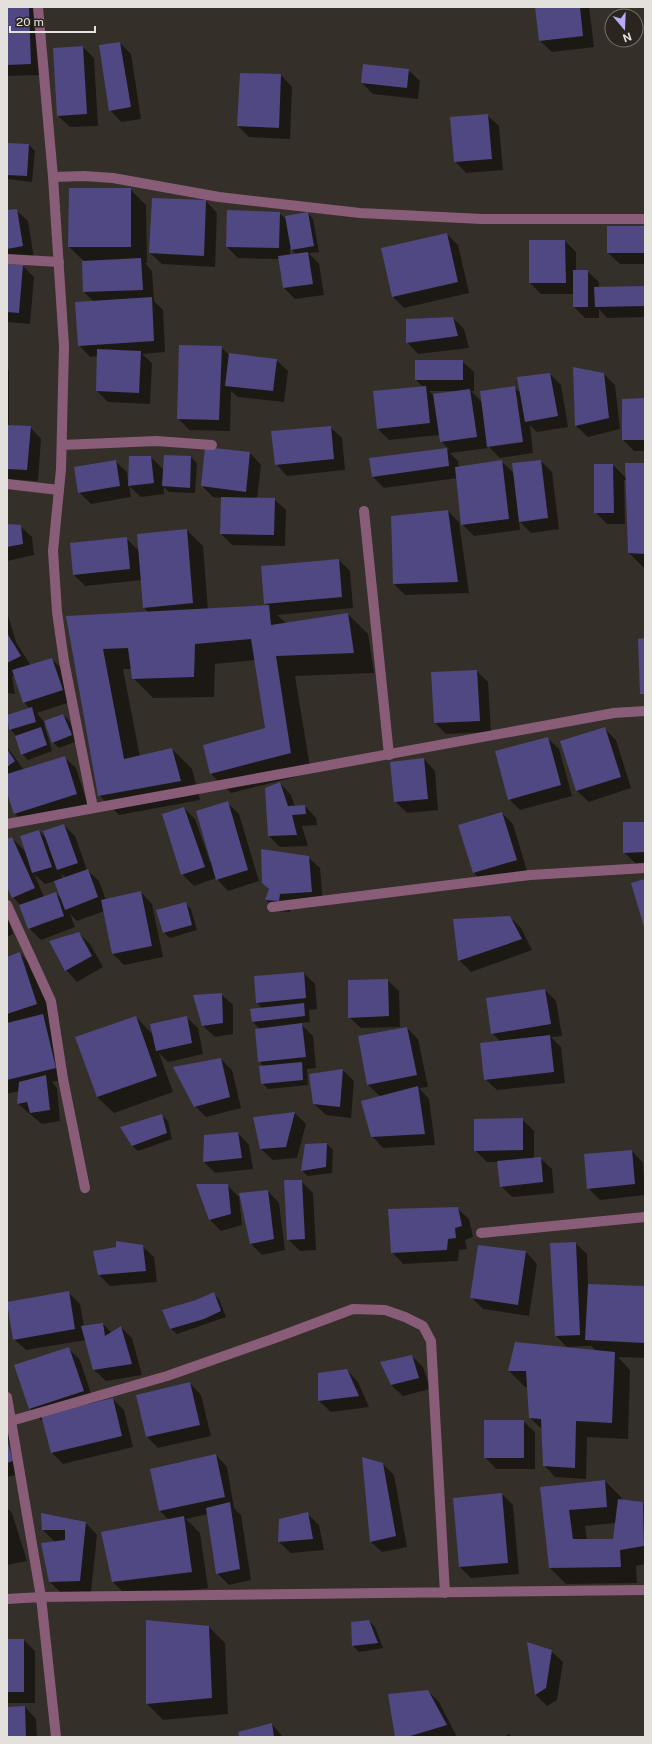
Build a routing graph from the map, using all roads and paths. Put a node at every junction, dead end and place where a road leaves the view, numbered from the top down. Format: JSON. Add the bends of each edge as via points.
{"nodes":[{"id":1,"x":38,"y":7,"type":"edge"},
{"id":2,"x":53,"y":177,"type":"junction"},
{"id":3,"x":645,"y":219,"type":"edge"},
{"id":4,"x":7,"y":259,"type":"edge"},
{"id":5,"x":59,"y":262,"type":"junction"},
{"id":6,"x":62,"y":445,"type":"junction"},
{"id":7,"x":212,"y":445,"type":"dead end"},
{"id":8,"x":7,"y":484,"type":"edge"},
{"id":9,"x":59,"y":490,"type":"junction"},
{"id":10,"x":364,"y":511,"type":"dead end"},
{"id":11,"x":645,"y":711,"type":"edge"},
{"id":12,"x":389,"y":755,"type":"junction"},
{"id":13,"x":93,"y":808,"type":"junction"},
{"id":14,"x":7,"y":824,"type":"edge"},
{"id":15,"x":645,"y":868,"type":"edge"},
{"id":16,"x":7,"y":905,"type":"edge"},
{"id":17,"x":272,"y":907,"type":"dead end"},
{"id":18,"x":85,"y":1188,"type":"dead end"},
{"id":19,"x":645,"y":1217,"type":"edge"},
{"id":20,"x":481,"y":1233,"type":"dead end"},
{"id":21,"x":7,"y":1397,"type":"edge"},
{"id":22,"x":11,"y":1421,"type":"junction"},
{"id":23,"x":645,"y":1590,"type":"edge"},
{"id":24,"x":445,"y":1592,"type":"junction"},
{"id":25,"x":41,"y":1597,"type":"junction"},
{"id":26,"x":7,"y":1599,"type":"edge"},
{"id":27,"x":56,"y":1737,"type":"edge"}],
"edges":[{"from":1,"to":2,"type":"street"},
{"from":2,"to":3,"type":"street","via":[[113,178],[219,197],[360,213],[482,219]]},
{"from":2,"to":5,"type":"street"},
{"from":4,"to":5,"type":"street"},
{"from":5,"to":6,"type":"street","via":[[64,346]]},
{"from":6,"to":7,"type":"street","via":[[156,441]]},
{"from":6,"to":9,"type":"street"},
{"from":8,"to":9,"type":"street"},
{"from":9,"to":13,"type":"street","via":[[53,550],[57,612]]},
{"from":10,"to":12,"type":"street"},
{"from":11,"to":12,"type":"street","via":[[614,713]]},
{"from":12,"to":13,"type":"street"},
{"from":13,"to":14,"type":"street"},
{"from":15,"to":17,"type":"street","via":[[530,874]]},
{"from":16,"to":18,"type":"street","via":[[52,1002],[63,1079]]},
{"from":19,"to":20,"type":"street"},
{"from":21,"to":22,"type":"street"},
{"from":22,"to":24,"type":"street","via":[[167,1376],[353,1309],[385,1310],[405,1317],[423,1326],[431,1341]]},
{"from":22,"to":25,"type":"street"},
{"from":23,"to":24,"type":"street"},
{"from":24,"to":25,"type":"street"},
{"from":25,"to":26,"type":"street"},
{"from":25,"to":27,"type":"street"}]}
